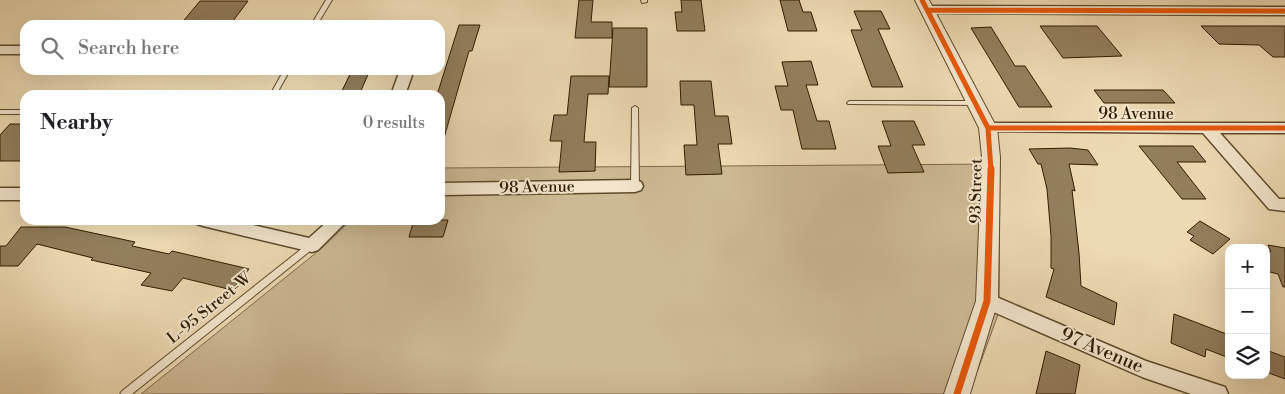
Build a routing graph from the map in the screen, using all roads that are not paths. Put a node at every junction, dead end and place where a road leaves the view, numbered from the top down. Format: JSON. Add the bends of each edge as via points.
{"nodes":[{"id":1,"x":329,"y":0,"type":"edge"},
{"id":2,"x":924,"y":5,"type":"edge"},
{"id":3,"x":1285,"y":11,"type":"edge"},
{"id":4,"x":317,"y":20,"type":"edge"},
{"id":5,"x":0,"y":50,"type":"edge"},
{"id":6,"x":20,"y":50,"type":"edge"},
{"id":7,"x":284,"y":75,"type":"edge"},
{"id":8,"x":406,"y":75,"type":"edge"},
{"id":9,"x":275,"y":90,"type":"edge"},
{"id":10,"x":400,"y":90,"type":"edge"},
{"id":11,"x":850,"y":103,"type":"dead end"},
{"id":12,"x":975,"y":103,"type":"junction"},
{"id":13,"x":636,"y":108,"type":"dead end"},
{"id":14,"x":0,"y":112,"type":"edge"},
{"id":15,"x":20,"y":112,"type":"edge"},
{"id":16,"x":988,"y":128,"type":"junction"},
{"id":17,"x":1207,"y":128,"type":"junction"},
{"id":18,"x":1285,"y":128,"type":"edge"},
{"id":19,"x":635,"y":186,"type":"joint"},
{"id":20,"x":445,"y":189,"type":"edge"},
{"id":21,"x":0,"y":194,"type":"edge"},
{"id":22,"x":20,"y":194,"type":"edge"},
{"id":23,"x":1285,"y":205,"type":"edge"},
{"id":24,"x":225,"y":225,"type":"edge"},
{"id":25,"x":334,"y":225,"type":"edge"},
{"id":26,"x":312,"y":245,"type":"junction"},
{"id":27,"x":987,"y":301,"type":"junction"},
{"id":28,"x":125,"y":394,"type":"edge"},
{"id":29,"x":957,"y":394,"type":"edge"},
{"id":30,"x":1218,"y":394,"type":"edge"}],
"edges":[{"from":1,"to":4,"type":"lane"},
{"from":2,"to":3,"type":"street"},
{"from":2,"to":12,"type":"street","name":"93 Street"},
{"from":5,"to":6,"type":"street"},
{"from":7,"to":9,"type":"lane"},
{"from":8,"to":10,"type":"street"},
{"from":11,"to":12,"type":"lane"},
{"from":12,"to":16,"type":"street","name":"93 Street"},
{"from":13,"to":19,"type":"lane"},
{"from":14,"to":15,"type":"lane"},
{"from":16,"to":17,"type":"street","name":"98 Avenue"},
{"from":16,"to":27,"type":"street","name":"93 Street","via":[[991,157]]},
{"from":17,"to":18,"type":"street","name":"98 Avenue"},
{"from":17,"to":23,"type":"street","via":[[1275,205]]},
{"from":19,"to":20,"type":"street","name":"98 Avenue"},
{"from":21,"to":22,"type":"street"},
{"from":24,"to":26,"type":"street"},
{"from":25,"to":26,"type":"street"},
{"from":26,"to":28,"type":"lane","name":"L-95 Street-W"},
{"from":27,"to":29,"type":"street","name":"93 Street"},
{"from":27,"to":30,"type":"street","name":"97 Avenue","via":[[1142,368]]}]}
